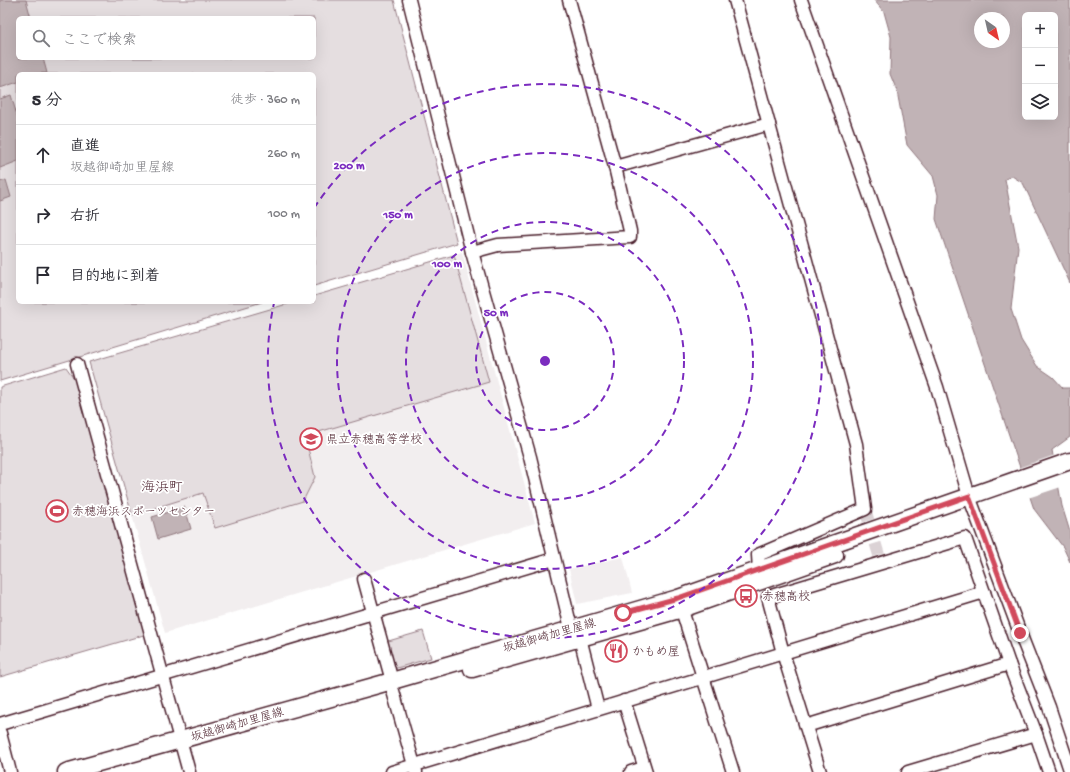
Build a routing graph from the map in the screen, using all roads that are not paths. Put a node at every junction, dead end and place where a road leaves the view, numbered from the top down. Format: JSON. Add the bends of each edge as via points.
{"nodes":[{"id":1,"x":410,"y":0,"type":"edge"},
{"id":2,"x":569,"y":0,"type":"edge"},
{"id":3,"x":735,"y":0,"type":"edge"},
{"id":4,"x":801,"y":0,"type":"edge"},
{"id":5,"x":769,"y":124,"type":"junction"},
{"id":6,"x":615,"y":167,"type":"junction"},
{"id":7,"x":472,"y":252,"type":"junction"},
{"id":8,"x":78,"y":364,"type":"dead end"},
{"id":9,"x":1070,"y":461,"type":"edge"},
{"id":10,"x":1070,"y":471,"type":"edge"},
{"id":11,"x":975,"y":500,"type":"junction"},
{"id":12,"x":554,"y":559,"type":"junction"},
{"id":13,"x":761,"y":575,"type":"junction"},
{"id":14,"x":364,"y":579,"type":"dead end"},
{"id":15,"x":984,"y":592,"type":"junction"},
{"id":16,"x":768,"y":597,"type":"junction"},
{"id":17,"x":680,"y":604,"type":"junction"},
{"id":18,"x":373,"y":612,"type":"junction"},
{"id":19,"x":575,"y":633,"type":"junction"},
{"id":20,"x":782,"y":653,"type":"junction"},
{"id":21,"x":1009,"y":664,"type":"junction"},
{"id":22,"x":163,"y":676,"type":"junction"},
{"id":23,"x":704,"y":677,"type":"junction"},
{"id":24,"x":392,"y":686,"type":"junction"},
{"id":25,"x":624,"y":701,"type":"junction"},
{"id":26,"x":598,"y":709,"type":"junction"},
{"id":27,"x":0,"y":724,"type":"edge"},
{"id":28,"x":806,"y":726,"type":"junction"},
{"id":29,"x":0,"y":733,"type":"edge"},
{"id":30,"x":1036,"y":734,"type":"junction"},
{"id":31,"x":181,"y":743,"type":"junction"},
{"id":32,"x":415,"y":769,"type":"edge"},
{"id":33,"x":645,"y":770,"type":"edge"},
{"id":34,"x":1070,"y":770,"type":"edge"},
{"id":35,"x":10,"y":772,"type":"edge"},
{"id":36,"x":66,"y":772,"type":"edge"},
{"id":37,"x":100,"y":772,"type":"edge"},
{"id":38,"x":189,"y":772,"type":"edge"},
{"id":39,"x":392,"y":772,"type":"edge"},
{"id":40,"x":631,"y":772,"type":"edge"},
{"id":41,"x":733,"y":772,"type":"edge"},
{"id":42,"x":820,"y":772,"type":"edge"},
{"id":43,"x":908,"y":772,"type":"edge"},
{"id":44,"x":1049,"y":772,"type":"edge"}],
"edges":[{"from":1,"to":7,"type":"street"},
{"from":2,"to":6,"type":"street"},
{"from":3,"to":5,"type":"street"},
{"from":4,"to":11,"type":"street"},
{"from":5,"to":6,"type":"street"},
{"from":5,"to":13,"type":"street","via":[[856,444],[865,509],[758,555]]},
{"from":6,"to":7,"type":"street","via":[[630,237],[498,245]]},
{"from":7,"to":12,"type":"street","via":[[530,457]]},
{"from":8,"to":22,"type":"street"},
{"from":9,"to":11,"type":"main road","name":"坂越御崎加里屋線"},
{"from":10,"to":11,"type":"main road","name":"坂越御崎加里屋線"},
{"from":11,"to":13,"type":"main road","name":"坂越御崎加里屋線"},
{"from":11,"to":34,"type":"street"},
{"from":12,"to":18,"type":"street"},
{"from":12,"to":19,"type":"street"},
{"from":13,"to":16,"type":"street"},
{"from":13,"to":17,"type":"main road","name":"坂越御崎加里屋線"},
{"from":14,"to":18,"type":"street"},
{"from":15,"to":16,"type":"street","via":[[965,538],[880,558]]},
{"from":15,"to":20,"type":"street"},
{"from":15,"to":21,"type":"street"},
{"from":16,"to":20,"type":"street"},
{"from":17,"to":19,"type":"main road","name":"坂越御崎加里屋線"},
{"from":17,"to":23,"type":"street"},
{"from":18,"to":22,"type":"street"},
{"from":18,"to":24,"type":"street"},
{"from":19,"to":24,"type":"main road","name":"坂越御崎加里屋線"},
{"from":19,"to":26,"type":"street"},
{"from":20,"to":23,"type":"street"},
{"from":20,"to":28,"type":"street"},
{"from":21,"to":28,"type":"street"},
{"from":21,"to":30,"type":"street"},
{"from":22,"to":27,"type":"street"},
{"from":22,"to":31,"type":"street"},
{"from":23,"to":25,"type":"street"},
{"from":23,"to":41,"type":"street"},
{"from":24,"to":31,"type":"main road","name":"坂越御崎加里屋線"},
{"from":24,"to":32,"type":"street"},
{"from":25,"to":26,"type":"street"},
{"from":25,"to":33,"type":"street"},
{"from":26,"to":32,"type":"street"},
{"from":28,"to":42,"type":"street"},
{"from":29,"to":35,"type":"street"},
{"from":30,"to":43,"type":"street"},
{"from":30,"to":44,"type":"street"},
{"from":31,"to":36,"type":"main road","name":"坂越御崎加里屋線"},
{"from":31,"to":37,"type":"main road","name":"坂越御崎加里屋線"},
{"from":31,"to":38,"type":"street"},
{"from":32,"to":39,"type":"street"},
{"from":33,"to":40,"type":"street"}]}
